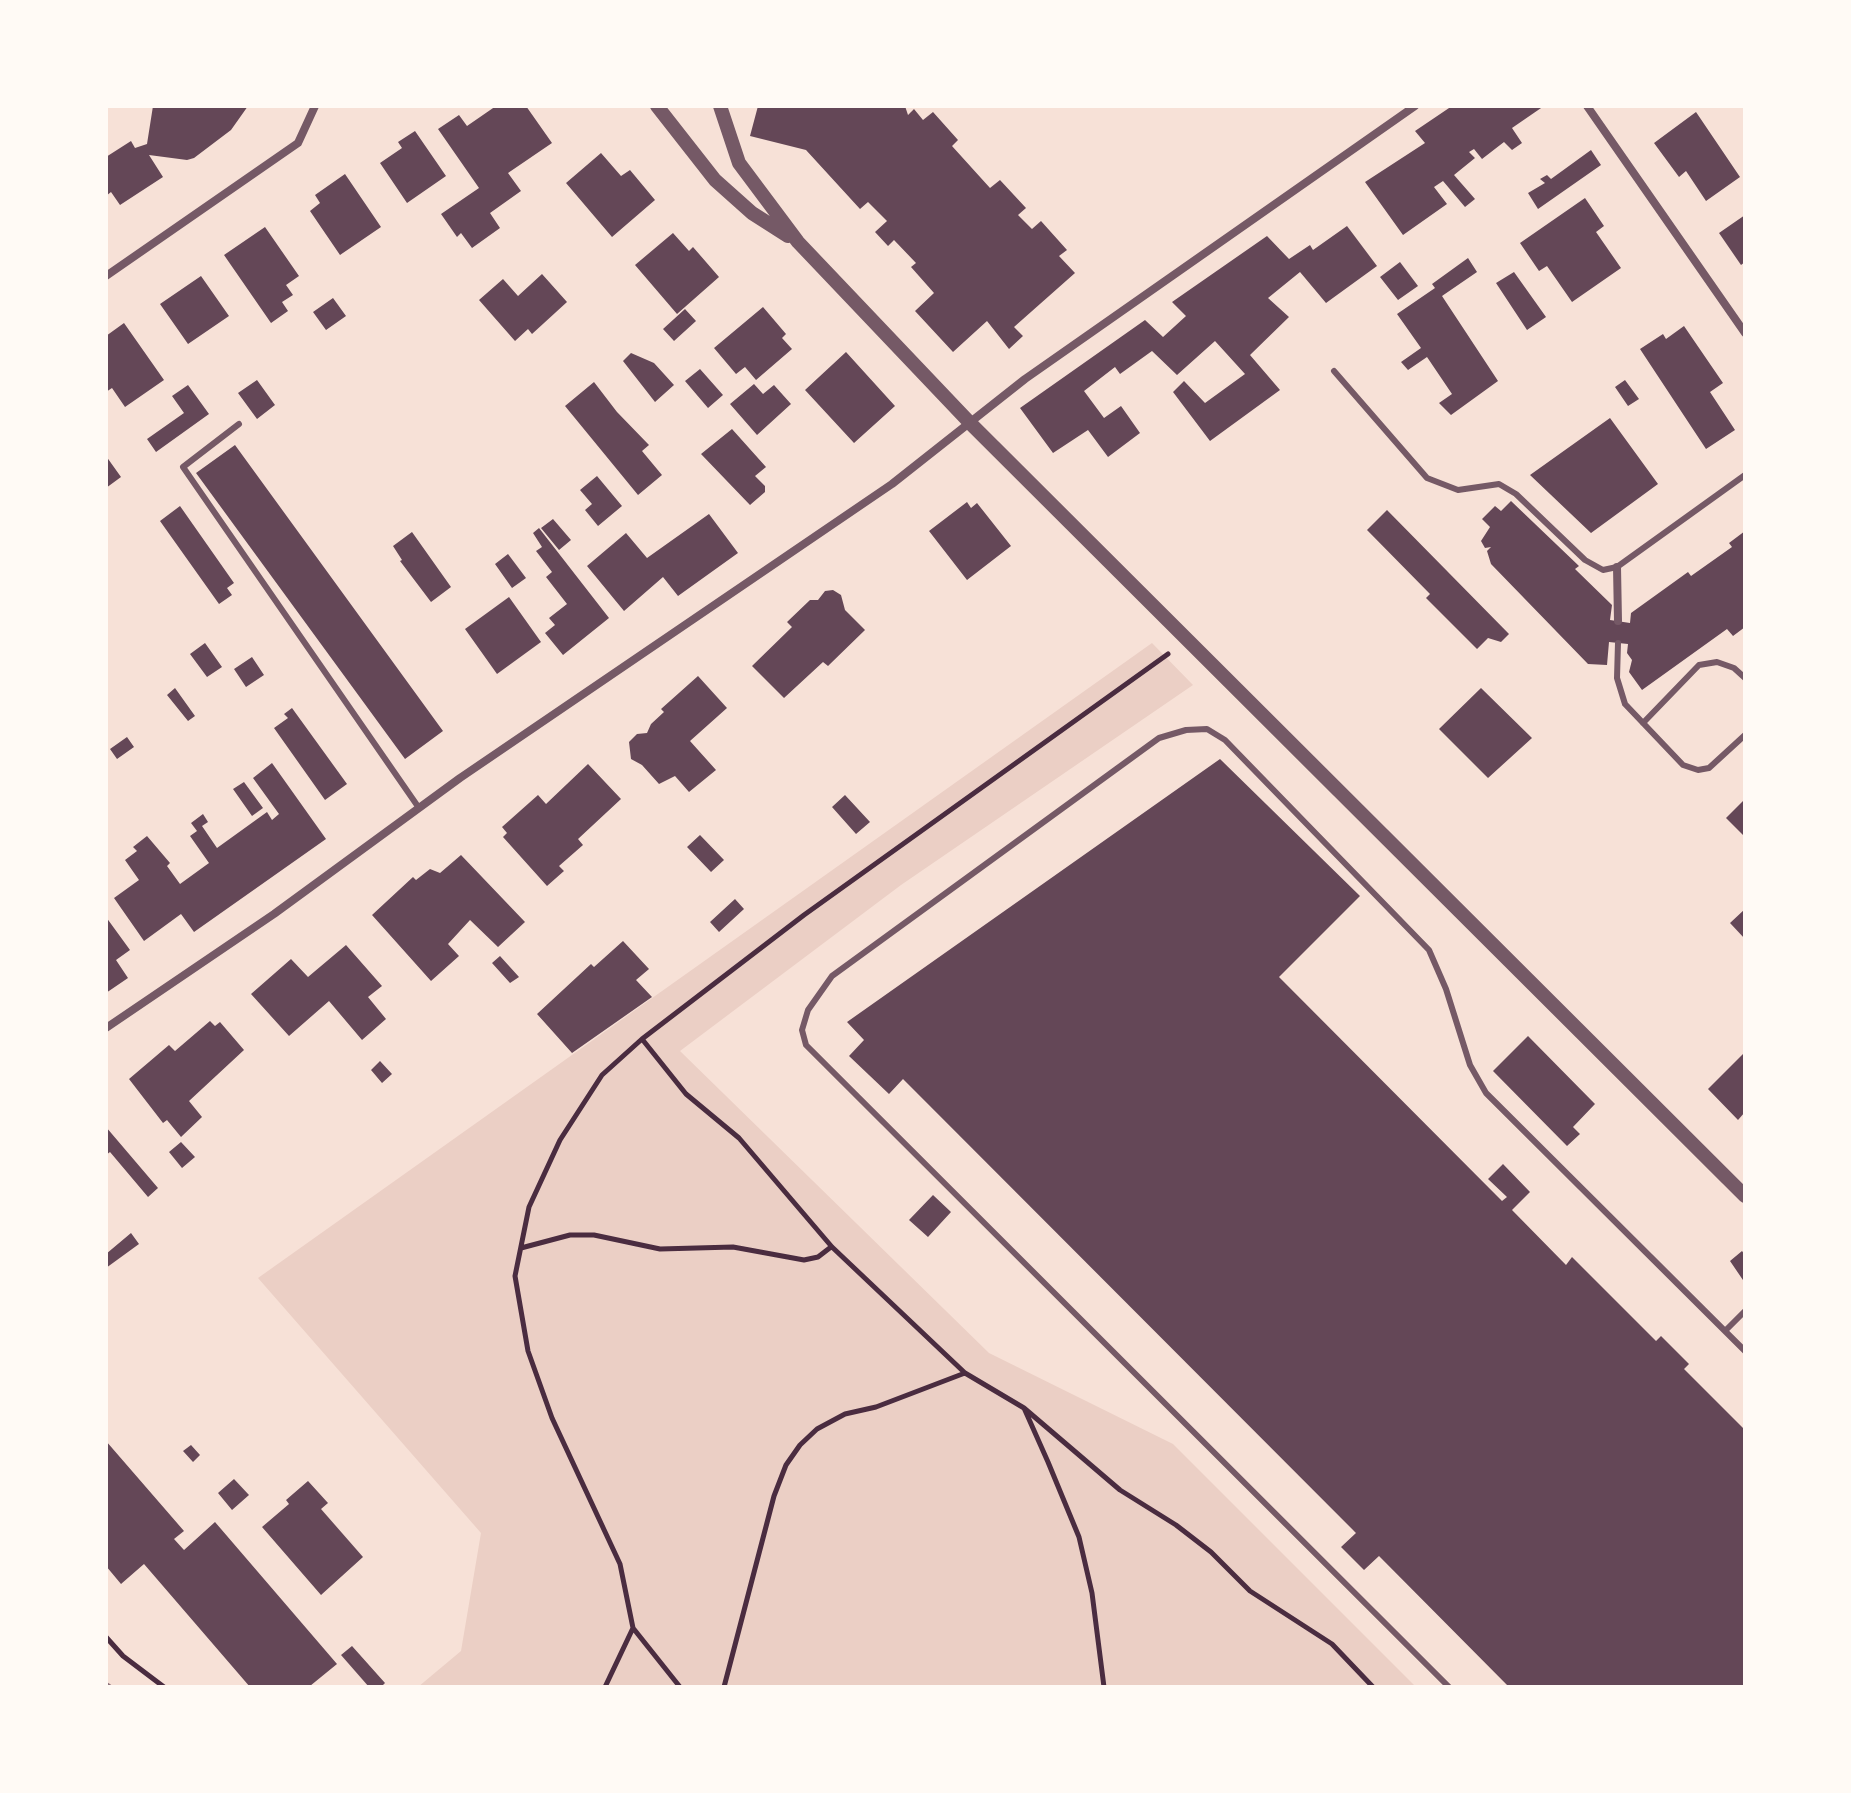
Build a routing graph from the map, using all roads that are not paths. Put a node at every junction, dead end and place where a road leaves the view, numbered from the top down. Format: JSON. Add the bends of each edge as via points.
{"nodes":[{"id":1,"x":315,"y":106,"type":"edge"},
{"id":2,"x":657,"y":106,"type":"edge"},
{"id":3,"x":720,"y":106,"type":"edge"},
{"id":4,"x":1415,"y":106,"type":"edge"},
{"id":5,"x":1587,"y":106,"type":"edge"},
{"id":6,"x":798,"y":242,"type":"junction"},
{"id":7,"x":106,"y":276,"type":"edge"},
{"id":8,"x":1745,"y":333,"type":"edge"},
{"id":9,"x":1334,"y":371,"type":"dead end"},
{"id":10,"x":239,"y":424,"type":"dead end"},
{"id":11,"x":971,"y":424,"type":"junction"},
{"id":12,"x":1745,"y":475,"type":"edge"},
{"id":13,"x":1617,"y":567,"type":"junction"},
{"id":14,"x":1618,"y":621,"type":"dead end"},
{"id":15,"x":1618,"y":643,"type":"dead end"},
{"id":16,"x":1745,"y":678,"type":"edge"},
{"id":17,"x":1643,"y":723,"type":"junction"},
{"id":18,"x":1745,"y":735,"type":"edge"},
{"id":19,"x":419,"y":808,"type":"junction"},
{"id":20,"x":106,"y":1028,"type":"edge"},
{"id":21,"x":1745,"y":1196,"type":"edge"},
{"id":22,"x":1745,"y":1311,"type":"edge"},
{"id":23,"x":1725,"y":1331,"type":"junction"},
{"id":24,"x":1745,"y":1351,"type":"edge"},
{"id":25,"x":1449,"y":1687,"type":"edge"}],
"edges":[{"from":1,"to":7,"type":"street","via":[[298,143]]},
{"from":2,"to":6,"type":"street","via":[[715,180],[752,213]]},
{"from":3,"to":6,"type":"street","via":[[739,163]]},
{"from":4,"to":11,"type":"street","via":[[1025,379]]},
{"from":5,"to":8,"type":"street"},
{"from":6,"to":11,"type":"street"},
{"from":9,"to":13,"type":"lane","via":[[1427,478],[1458,490],[1499,484],[1585,560],[1603,570]]},
{"from":10,"to":19,"type":"lane","via":[[183,467]]},
{"from":11,"to":19,"type":"street","via":[[892,484]]},
{"from":11,"to":21,"type":"street"},
{"from":12,"to":13,"type":"lane"},
{"from":13,"to":14,"type":"street"},
{"from":15,"to":17,"type":"lane","via":[[1617,678],[1625,704]]},
{"from":16,"to":17,"type":"lane","via":[[1717,662],[1699,665]]},
{"from":17,"to":18,"type":"lane","via":[[1683,765],[1698,770],[1709,768]]},
{"from":19,"to":20,"type":"street"},
{"from":22,"to":23,"type":"lane"},
{"from":23,"to":24,"type":"lane"},
{"from":23,"to":25,"type":"lane","via":[[1486,1093],[1470,1065],[1429,950],[1225,740],[1207,729],[1159,738],[832,976],[808,1010],[802,1030],[806,1045]]}]}
